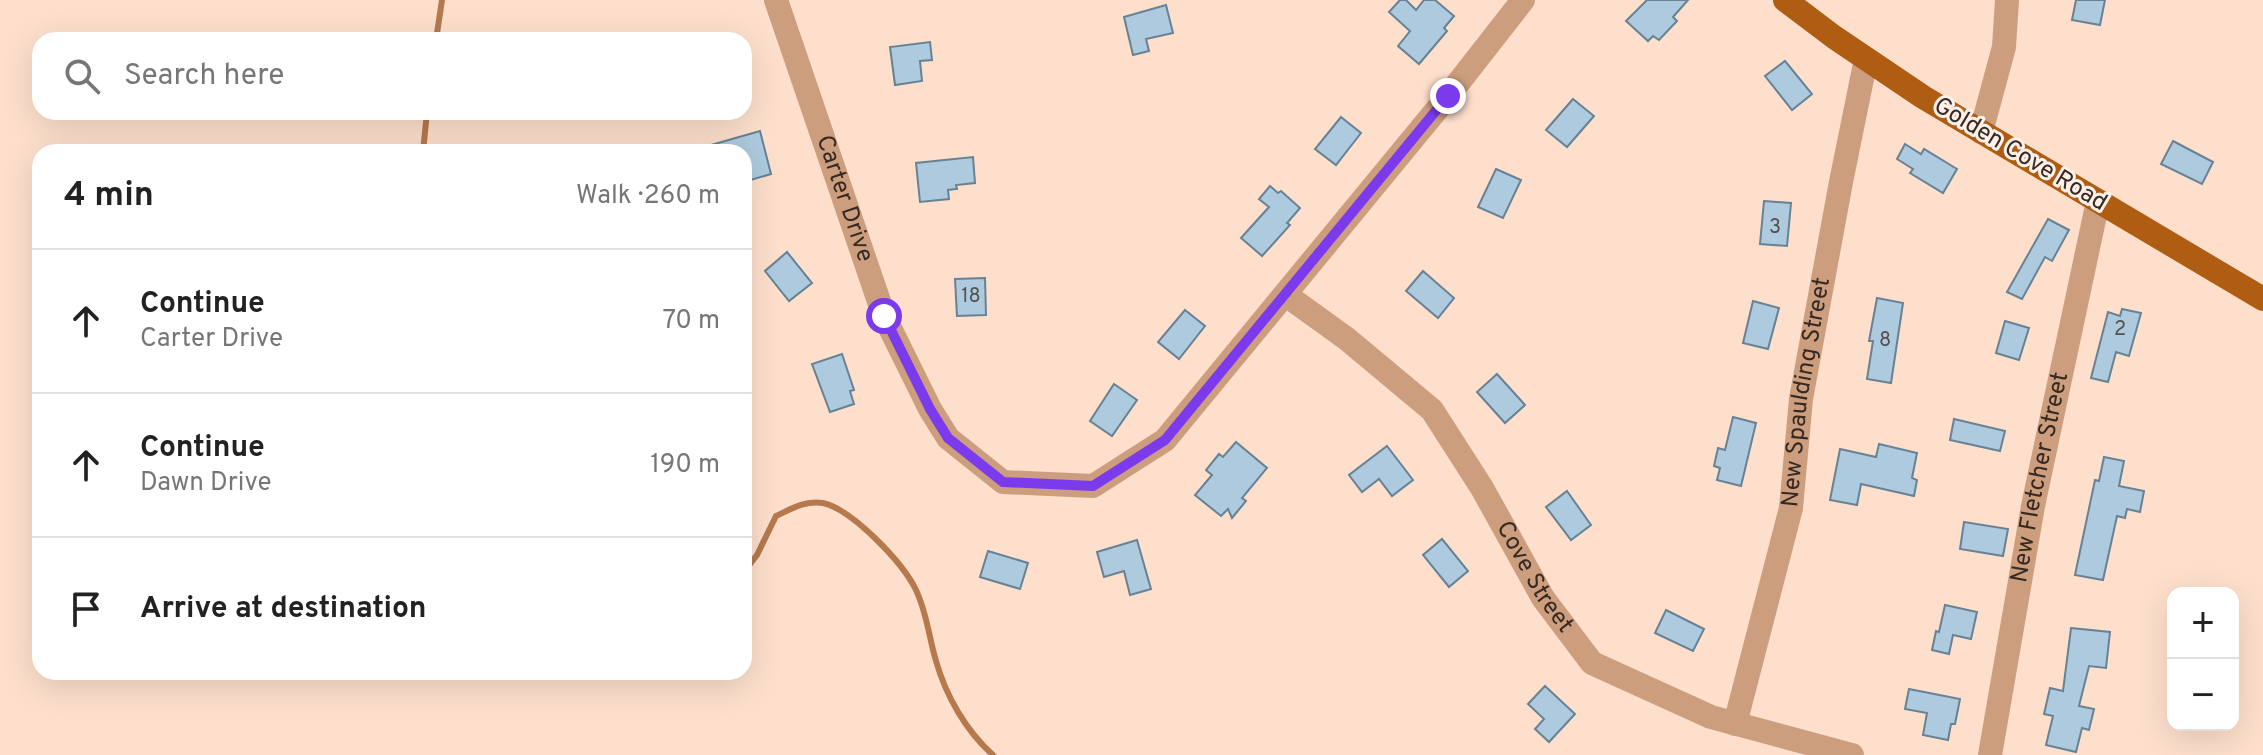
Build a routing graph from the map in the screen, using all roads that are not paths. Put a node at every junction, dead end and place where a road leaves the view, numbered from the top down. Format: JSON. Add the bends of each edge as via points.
{"nodes":[{"id":1,"x":776,"y":0,"type":"edge"},
{"id":2,"x":1523,"y":0,"type":"edge"},
{"id":3,"x":1785,"y":0,"type":"edge"},
{"id":4,"x":2007,"y":0,"type":"edge"},
{"id":5,"x":1866,"y":59,"type":"junction"},
{"id":6,"x":1981,"y":132,"type":"junction"},
{"id":7,"x":2098,"y":201,"type":"junction"},
{"id":8,"x":1286,"y":295,"type":"junction"},
{"id":9,"x":2263,"y":299,"type":"edge"},
{"id":10,"x":1735,"y":724,"type":"junction"},
{"id":11,"x":1852,"y":755,"type":"edge"},
{"id":12,"x":1990,"y":755,"type":"edge"}],
"edges":[{"from":1,"to":8,"type":"street","name":"Carter Drive","via":[[884,316],[948,438],[1003,482],[1093,486],[1165,440]]},
{"from":2,"to":8,"type":"street","name":"Carter Drive"},
{"from":3,"to":5,"type":"main road","name":"Golden Cove Road"},
{"from":4,"to":6,"type":"street","via":[[2004,47]]},
{"from":5,"to":6,"type":"main road","name":"Golden Cove Road"},
{"from":5,"to":10,"type":"street","name":"New Spaulding Street","via":[[1801,399],[1791,508]]},
{"from":6,"to":7,"type":"main road","name":"Golden Cove Road"},
{"from":7,"to":9,"type":"main road","name":"Golden Cove Road"},
{"from":7,"to":12,"type":"street","name":"New Fletcher Street","via":[[2033,506]]},
{"from":8,"to":10,"type":"street","name":"Cove Street","via":[[1432,410],[1543,598],[1592,663]]},
{"from":10,"to":11,"type":"street","name":"Cove Street"}]}
